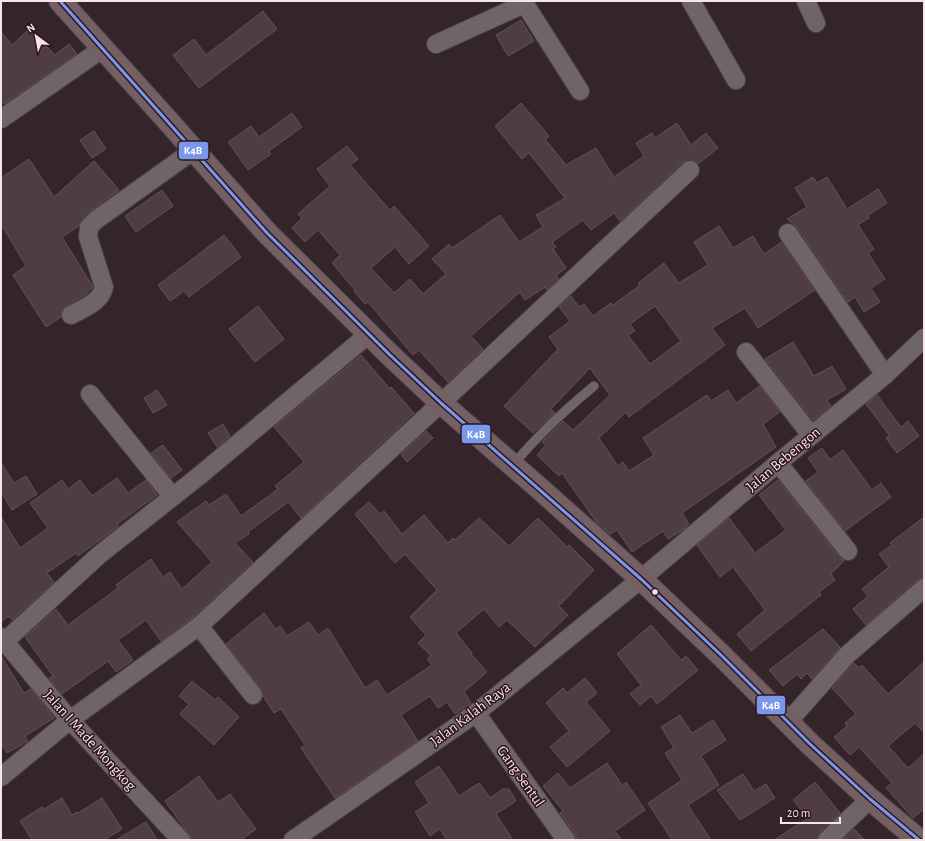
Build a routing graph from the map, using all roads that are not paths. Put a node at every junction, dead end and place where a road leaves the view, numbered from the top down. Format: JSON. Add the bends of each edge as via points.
{"nodes":[{"id":1,"x":60,"y":1,"type":"edge"},
{"id":2,"x":691,"y":1,"type":"edge"},
{"id":3,"x":806,"y":1,"type":"edge"},
{"id":4,"x":524,"y":2,"type":"edge"},
{"id":5,"x":816,"y":23,"type":"dead end"},
{"id":6,"x":436,"y":44,"type":"dead end"},
{"id":7,"x":102,"y":49,"type":"junction"},
{"id":8,"x":736,"y":80,"type":"dead end"},
{"id":9,"x":580,"y":92,"type":"dead end"},
{"id":10,"x":1,"y":119,"type":"edge"},
{"id":11,"x":194,"y":150,"type":"junction"},
{"id":12,"x":690,"y":170,"type":"dead end"},
{"id":13,"x":788,"y":233,"type":"dead end"},
{"id":14,"x":71,"y":315,"type":"dead end"},
{"id":15,"x":369,"y":334,"type":"junction"},
{"id":16,"x":924,"y":338,"type":"edge"},
{"id":17,"x":746,"y":352,"type":"dead end"},
{"id":18,"x":885,"y":374,"type":"junction"},
{"id":19,"x":594,"y":386,"type":"dead end"},
{"id":20,"x":90,"y":394,"type":"dead end"},
{"id":21,"x":441,"y":404,"type":"junction"},
{"id":22,"x":812,"y":435,"type":"junction"},
{"id":23,"x":778,"y":463,"type":"junction"},
{"id":24,"x":512,"y":465,"type":"junction"},
{"id":25,"x":172,"y":496,"type":"junction"},
{"id":26,"x":848,"y":551,"type":"dead end"},
{"id":27,"x":641,"y":579,"type":"junction"},
{"id":28,"x":924,"y":588,"type":"edge"},
{"id":29,"x":199,"y":626,"type":"junction"},
{"id":30,"x":3,"y":640,"type":"edge"},
{"id":31,"x":253,"y":695,"type":"dead end"},
{"id":32,"x":476,"y":713,"type":"junction"},
{"id":33,"x":70,"y":720,"type":"junction"},
{"id":34,"x":788,"y":722,"type":"junction"},
{"id":35,"x":1,"y":777,"type":"edge"},
{"id":36,"x":870,"y":799,"type":"junction"},
{"id":37,"x":181,"y":840,"type":"edge"},
{"id":38,"x":293,"y":840,"type":"edge"},
{"id":39,"x":566,"y":840,"type":"edge"},
{"id":40,"x":826,"y":840,"type":"edge"},
{"id":41,"x":919,"y":840,"type":"edge"}],
"edges":[{"from":1,"to":7,"type":"highway"},
{"from":2,"to":8,"type":"street"},
{"from":3,"to":5,"type":"street"},
{"from":4,"to":6,"type":"street"},
{"from":4,"to":9,"type":"street"},
{"from":7,"to":10,"type":"street"},
{"from":7,"to":11,"type":"highway"},
{"from":11,"to":14,"type":"street","via":[[96,220],[89,228],[88,237],[104,287],[103,294],[98,300]]},
{"from":11,"to":15,"type":"highway","via":[[266,233]]},
{"from":12,"to":21,"type":"street"},
{"from":13,"to":18,"type":"street"},
{"from":15,"to":21,"type":"highway"},
{"from":15,"to":25,"type":"street"},
{"from":16,"to":18,"type":"street","name":"Jalan Bebengon"},
{"from":17,"to":22,"type":"street"},
{"from":18,"to":22,"type":"street","name":"Jalan Bebengon"},
{"from":19,"to":24,"type":"lane","via":[[558,416]]},
{"from":20,"to":25,"type":"street"},
{"from":21,"to":24,"type":"highway"},
{"from":21,"to":29,"type":"street"},
{"from":22,"to":23,"type":"street","name":"Jalan Bebengon"},
{"from":23,"to":26,"type":"street"},
{"from":23,"to":27,"type":"street","name":"Jalan Bebengon"},
{"from":24,"to":27,"type":"highway"},
{"from":25,"to":30,"type":"street","via":[[99,555]]},
{"from":27,"to":32,"type":"street","name":"Jalan Kalah Raya"},
{"from":27,"to":34,"type":"highway"},
{"from":28,"to":34,"type":"street","via":[[847,655]]},
{"from":29,"to":31,"type":"street"},
{"from":29,"to":33,"type":"street"},
{"from":30,"to":33,"type":"street","name":"Jalan I Made Mongkog"},
{"from":32,"to":38,"type":"street","name":"Jalan Kalah Raya"},
{"from":32,"to":39,"type":"street","name":"Gang Sentul"},
{"from":33,"to":35,"type":"street"},
{"from":33,"to":37,"type":"street","name":"Jalan I Made Mongkog"},
{"from":34,"to":36,"type":"highway"},
{"from":36,"to":40,"type":"street"},
{"from":36,"to":41,"type":"highway"}]}
